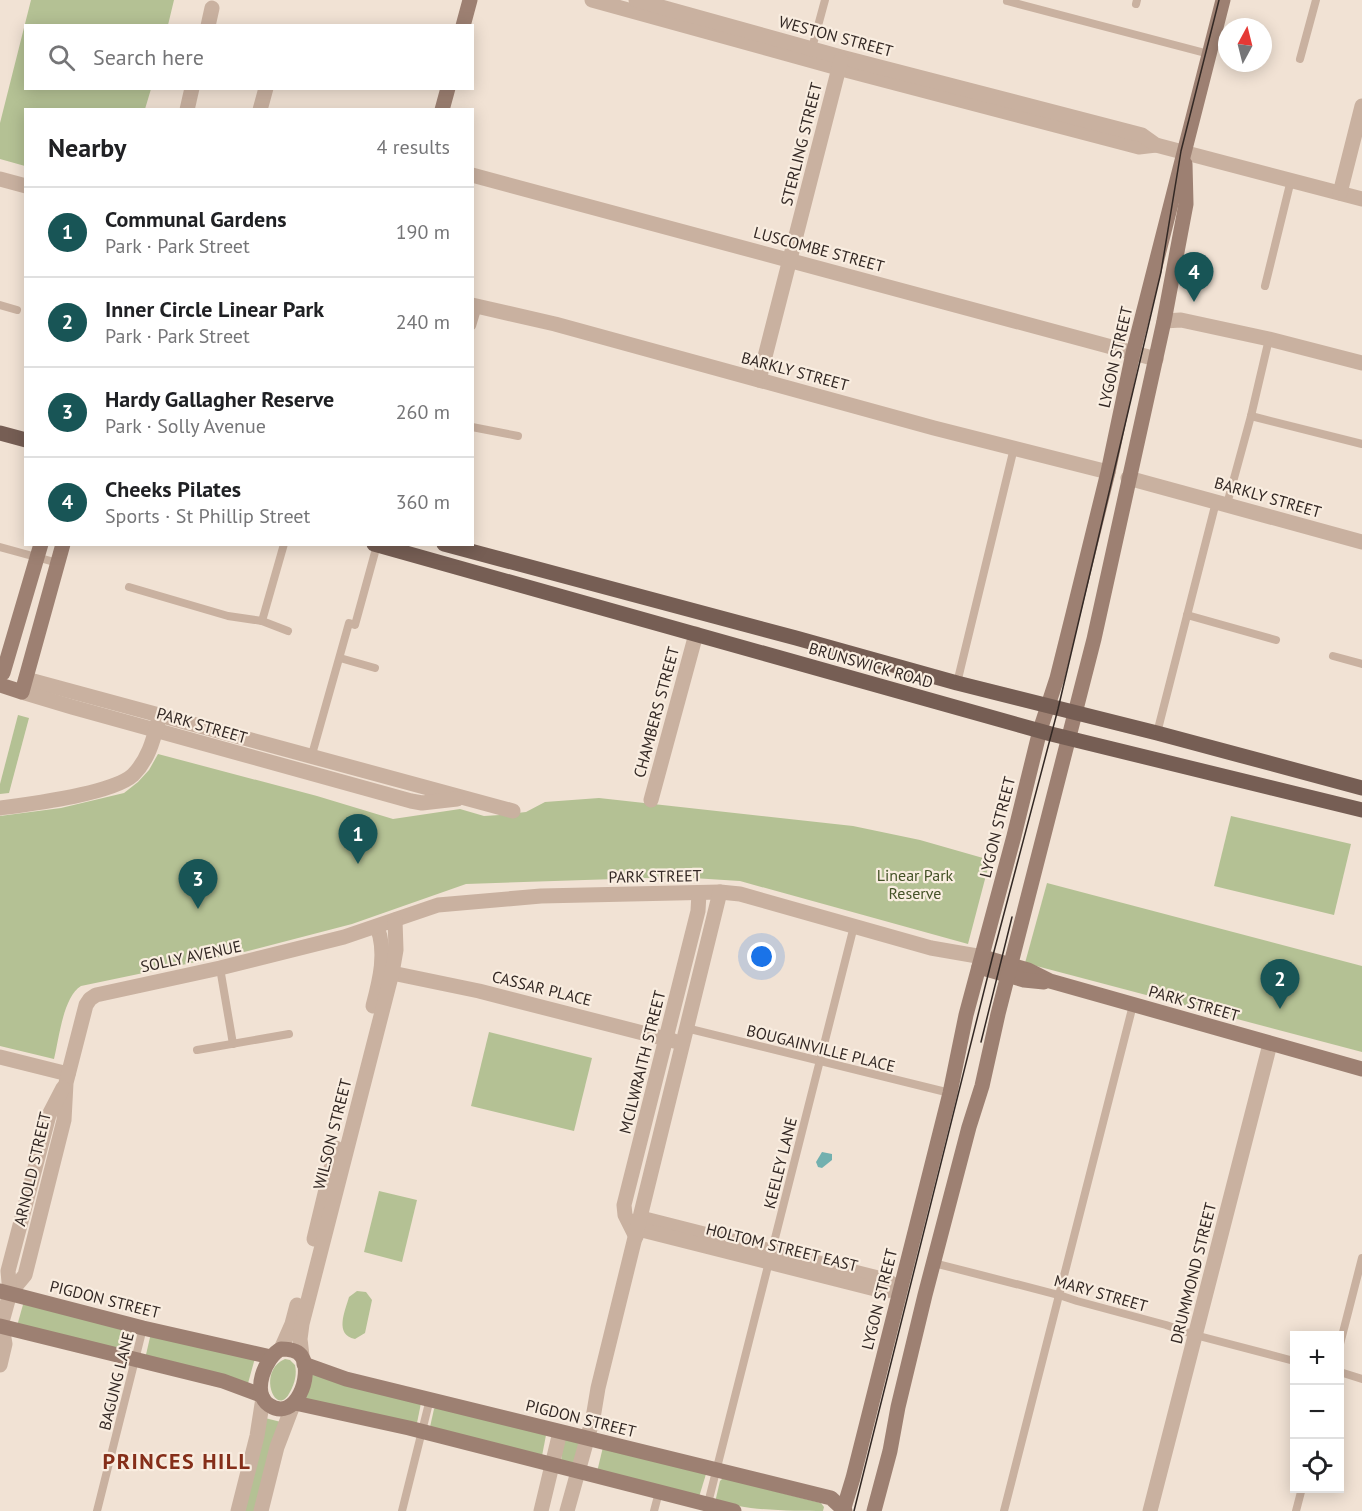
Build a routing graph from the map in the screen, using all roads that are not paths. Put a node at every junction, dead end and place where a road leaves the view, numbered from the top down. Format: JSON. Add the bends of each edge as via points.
{"nodes":[{"id":1,"x":470,"y":0,"type":"edge"},
{"id":2,"x":592,"y":0,"type":"edge"},
{"id":3,"x":636,"y":0,"type":"edge"},
{"id":4,"x":825,"y":0,"type":"edge"},
{"id":5,"x":1223,"y":0,"type":"edge"},
{"id":6,"x":1316,"y":0,"type":"edge"},
{"id":7,"x":1007,"y":1,"type":"edge"},
{"id":8,"x":212,"y":8,"type":"dead end"},
{"id":9,"x":663,"y":14,"type":"junction"},
{"id":10,"x":208,"y":24,"type":"edge"},
{"id":11,"x":464,"y":24,"type":"edge"},
{"id":12,"x":812,"y":48,"type":"junction"},
{"id":13,"x":1209,"y":54,"type":"junction"},
{"id":14,"x":1300,"y":59,"type":"dead end"},
{"id":15,"x":840,"y":62,"type":"junction"},
{"id":16,"x":191,"y":90,"type":"edge"},
{"id":17,"x":265,"y":90,"type":"edge"},
{"id":18,"x":447,"y":90,"type":"edge"},
{"id":19,"x":187,"y":108,"type":"edge"},
{"id":20,"x":261,"y":108,"type":"edge"},
{"id":21,"x":443,"y":108,"type":"edge"},
{"id":22,"x":1361,"y":116,"type":"edge"},
{"id":23,"x":1184,"y":152,"type":"junction"},
{"id":24,"x":474,"y":176,"type":"edge"},
{"id":25,"x":0,"y":179,"type":"edge"},
{"id":26,"x":1291,"y":180,"type":"junction"},
{"id":27,"x":24,"y":185,"type":"edge"},
{"id":28,"x":1340,"y":193,"type":"junction"},
{"id":29,"x":1362,"y":199,"type":"edge"},
{"id":30,"x":790,"y":260,"type":"junction"},
{"id":31,"x":1265,"y":286,"type":"dead end"},
{"id":32,"x":0,"y":305,"type":"edge"},
{"id":33,"x":475,"y":305,"type":"edge"},
{"id":34,"x":17,"y":310,"type":"dead end"},
{"id":35,"x":1164,"y":321,"type":"junction"},
{"id":36,"x":1269,"y":339,"type":"junction"},
{"id":37,"x":1133,"y":353,"type":"junction"},
{"id":38,"x":1156,"y":359,"type":"junction"},
{"id":39,"x":1362,"y":363,"type":"edge"},
{"id":40,"x":759,"y":380,"type":"junction"},
{"id":41,"x":1251,"y":416,"type":"junction"},
{"id":42,"x":474,"y":427,"type":"edge"},
{"id":43,"x":0,"y":433,"type":"edge"},
{"id":44,"x":518,"y":436,"type":"dead end"},
{"id":45,"x":24,"y":439,"type":"edge"},
{"id":46,"x":1362,"y":444,"type":"edge"},
{"id":47,"x":1014,"y":448,"type":"junction"},
{"id":48,"x":1108,"y":472,"type":"junction"},
{"id":49,"x":1128,"y":478,"type":"junction"},
{"id":50,"x":1222,"y":502,"type":"junction"},
{"id":51,"x":1362,"y":542,"type":"edge"},
{"id":52,"x":62,"y":546,"type":"edge"},
{"id":53,"x":283,"y":546,"type":"edge"},
{"id":54,"x":376,"y":546,"type":"edge"},
{"id":55,"x":380,"y":546,"type":"edge"},
{"id":56,"x":451,"y":546,"type":"edge"},
{"id":57,"x":0,"y":547,"type":"edge"},
{"id":58,"x":40,"y":551,"type":"edge"},
{"id":59,"x":58,"y":563,"type":"junction"},
{"id":60,"x":129,"y":587,"type":"dead end"},
{"id":61,"x":701,"y":613,"type":"junction"},
{"id":62,"x":1187,"y":615,"type":"junction"},
{"id":63,"x":262,"y":621,"type":"junction"},
{"id":64,"x":288,"y":631,"type":"dead end"},
{"id":65,"x":696,"y":634,"type":"junction"},
{"id":66,"x":1276,"y":640,"type":"dead end"},
{"id":67,"x":1333,"y":656,"type":"dead end"},
{"id":68,"x":340,"y":658,"type":"junction"},
{"id":69,"x":1362,"y":664,"type":"edge"},
{"id":70,"x":375,"y":668,"type":"dead end"},
{"id":71,"x":919,"y":672,"type":"junction"},
{"id":72,"x":1,"y":677,"type":"edge"},
{"id":73,"x":957,"y":683,"type":"junction"},
{"id":74,"x":24,"y":685,"type":"junction"},
{"id":75,"x":913,"y":696,"type":"junction"},
{"id":76,"x":1047,"y":706,"type":"junction"},
{"id":77,"x":1076,"y":712,"type":"junction"},
{"id":78,"x":158,"y":723,"type":"junction"},
{"id":79,"x":1040,"y":730,"type":"junction"},
{"id":80,"x":1157,"y":733,"type":"junction"},
{"id":81,"x":1069,"y":738,"type":"junction"},
{"id":82,"x":312,"y":756,"type":"junction"},
{"id":83,"x":307,"y":773,"type":"junction"},
{"id":84,"x":1362,"y":789,"type":"edge"},
{"id":85,"x":465,"y":798,"type":"junction"},
{"id":86,"x":651,"y":800,"type":"dead end"},
{"id":87,"x":0,"y":808,"type":"edge"},
{"id":88,"x":1362,"y":810,"type":"edge"},
{"id":89,"x":513,"y":811,"type":"dead end"},
{"id":90,"x":720,"y":892,"type":"junction"},
{"id":91,"x":699,"y":893,"type":"junction"},
{"id":92,"x":395,"y":920,"type":"junction"},
{"id":93,"x":854,"y":926,"type":"junction"},
{"id":94,"x":377,"y":927,"type":"junction"},
{"id":95,"x":981,"y":962,"type":"junction"},
{"id":96,"x":220,"y":969,"type":"junction"},
{"id":97,"x":1009,"y":970,"type":"junction"},
{"id":98,"x":392,"y":973,"type":"junction"},
{"id":99,"x":1133,"y":1005,"type":"junction"},
{"id":100,"x":686,"y":1028,"type":"junction"},
{"id":101,"x":289,"y":1034,"type":"dead end"},
{"id":102,"x":666,"y":1039,"type":"junction"},
{"id":103,"x":233,"y":1044,"type":"junction"},
{"id":104,"x":682,"y":1044,"type":"junction"},
{"id":105,"x":1270,"y":1044,"type":"junction"},
{"id":106,"x":197,"y":1050,"type":"dead end"},
{"id":107,"x":0,"y":1057,"type":"edge"},
{"id":108,"x":821,"y":1062,"type":"junction"},
{"id":109,"x":0,"y":1066,"type":"edge"},
{"id":110,"x":1362,"y":1069,"type":"edge"},
{"id":111,"x":67,"y":1078,"type":"junction"},
{"id":112,"x":950,"y":1093,"type":"junction"},
{"id":113,"x":638,"y":1228,"type":"junction"},
{"id":114,"x":770,"y":1257,"type":"junction"},
{"id":115,"x":908,"y":1257,"type":"junction"},
{"id":116,"x":1362,"y":1258,"type":"edge"},
{"id":117,"x":934,"y":1263,"type":"junction"},
{"id":118,"x":900,"y":1289,"type":"junction"},
{"id":119,"x":5,"y":1292,"type":"edge"},
{"id":120,"x":926,"y":1295,"type":"junction"},
{"id":121,"x":1059,"y":1295,"type":"junction"},
{"id":122,"x":1,"y":1327,"type":"edge"},
{"id":123,"x":143,"y":1328,"type":"junction"},
{"id":124,"x":1343,"y":1331,"type":"edge"},
{"id":125,"x":1195,"y":1335,"type":"junction"},
{"id":126,"x":276,"y":1353,"type":"junction"},
{"id":127,"x":135,"y":1359,"type":"junction"},
{"id":128,"x":303,"y":1360,"type":"junction"},
{"id":129,"x":1290,"y":1360,"type":"edge"},
{"id":130,"x":0,"y":1365,"type":"edge"},
{"id":131,"x":1344,"y":1373,"type":"edge"},
{"id":132,"x":1362,"y":1378,"type":"edge"},
{"id":133,"x":262,"y":1397,"type":"junction"},
{"id":134,"x":430,"y":1399,"type":"junction"},
{"id":135,"x":294,"y":1404,"type":"junction"},
{"id":136,"x":422,"y":1431,"type":"junction"},
{"id":137,"x":560,"y":1432,"type":"junction"},
{"id":138,"x":586,"y":1438,"type":"junction"},
{"id":139,"x":552,"y":1465,"type":"junction"},
{"id":140,"x":716,"y":1471,"type":"junction"},
{"id":141,"x":578,"y":1472,"type":"junction"},
{"id":142,"x":659,"y":1492,"type":"junction"},
{"id":143,"x":1301,"y":1493,"type":"edge"},
{"id":144,"x":707,"y":1508,"type":"edge"},
{"id":145,"x":844,"y":1510,"type":"edge"},
{"id":146,"x":97,"y":1511,"type":"edge"},
{"id":147,"x":238,"y":1511,"type":"edge"},
{"id":148,"x":261,"y":1511,"type":"edge"},
{"id":149,"x":402,"y":1511,"type":"edge"},
{"id":150,"x":541,"y":1511,"type":"edge"},
{"id":151,"x":567,"y":1511,"type":"edge"},
{"id":152,"x":654,"y":1511,"type":"edge"},
{"id":153,"x":734,"y":1511,"type":"edge"},
{"id":154,"x":874,"y":1511,"type":"edge"},
{"id":155,"x":1004,"y":1511,"type":"edge"},
{"id":156,"x":1150,"y":1511,"type":"edge"},
{"id":157,"x":1296,"y":1511,"type":"edge"}],
"edges":[{"from":1,"to":11,"type":"street"},
{"from":2,"to":9,"type":"street","name":"WESTON STREET"},
{"from":3,"to":9,"type":"street","name":"WESTON STREET"},
{"from":4,"to":12,"type":"lane"},
{"from":5,"to":13,"type":"street","name":"LYGON STREET"},
{"from":6,"to":14,"type":"lane"},
{"from":7,"to":13,"type":"lane"},
{"from":8,"to":10,"type":"street"},
{"from":9,"to":12,"type":"street","name":"WESTON STREET"},
{"from":9,"to":15,"type":"street","name":"WESTON STREET"},
{"from":12,"to":15,"type":"street","name":"WESTON STREET"},
{"from":13,"to":23,"type":"street","name":"LYGON STREET"},
{"from":15,"to":23,"type":"street","name":"WESTON STREET","via":[[1142,135],[1156,145]]},
{"from":15,"to":30,"type":"street","name":"STERLING STREET"},
{"from":16,"to":19,"type":"street"},
{"from":17,"to":20,"type":"street"},
{"from":18,"to":21,"type":"street"},
{"from":22,"to":28,"type":"street"},
{"from":23,"to":26,"type":"street","name":"WESTON STREET"},
{"from":23,"to":35,"type":"street","name":"LYGON STREET","via":[[1186,204]]},
{"from":23,"to":37,"type":"street","name":"LYGON STREET"},
{"from":24,"to":30,"type":"street","name":"LUSCOMBE STREET"},
{"from":25,"to":27,"type":"street"},
{"from":26,"to":28,"type":"street","name":"WESTON STREET"},
{"from":26,"to":31,"type":"lane"},
{"from":28,"to":29,"type":"street","name":"WESTON STREET"},
{"from":30,"to":37,"type":"street","name":"LUSCOMBE STREET"},
{"from":30,"to":40,"type":"street","name":"STERLING STREET"},
{"from":32,"to":34,"type":"lane"},
{"from":33,"to":40,"type":"street","name":"BARKLY STREET"},
{"from":35,"to":36,"type":"street","via":[[1181,320]]},
{"from":35,"to":38,"type":"street","name":"LYGON STREET"},
{"from":36,"to":39,"type":"street"},
{"from":36,"to":41,"type":"lane"},
{"from":37,"to":38,"type":"street","name":"LUSCOMBE STREET"},
{"from":37,"to":48,"type":"street","name":"LYGON STREET"},
{"from":38,"to":49,"type":"street","name":"LYGON STREET"},
{"from":40,"to":47,"type":"street","name":"BARKLY STREET"},
{"from":41,"to":46,"type":"lane"},
{"from":41,"to":50,"type":"lane"},
{"from":42,"to":44,"type":"lane"},
{"from":43,"to":45,"type":"main road"},
{"from":47,"to":48,"type":"street","name":"BARKLY STREET"},
{"from":47,"to":73,"type":"lane"},
{"from":48,"to":49,"type":"street"},
{"from":48,"to":76,"type":"street","name":"LYGON STREET"},
{"from":49,"to":50,"type":"street","name":"BARKLY STREET"},
{"from":49,"to":77,"type":"street","name":"LYGON STREET"},
{"from":50,"to":51,"type":"street","name":"BARKLY STREET"},
{"from":50,"to":62,"type":"lane"},
{"from":52,"to":59,"type":"street"},
{"from":53,"to":63,"type":"lane"},
{"from":54,"to":68,"type":"lane","via":[[355,625],[349,623]]},
{"from":55,"to":65,"type":"main road","name":"BRUNSWICK ROAD"},
{"from":56,"to":61,"type":"main road","name":"BRUNSWICK ROAD"},
{"from":57,"to":58,"type":"lane"},
{"from":58,"to":59,"type":"lane"},
{"from":58,"to":72,"type":"street"},
{"from":59,"to":74,"type":"street"},
{"from":60,"to":63,"type":"lane","via":[[228,616]]},
{"from":61,"to":65,"type":"main road"},
{"from":61,"to":71,"type":"main road","name":"BRUNSWICK ROAD"},
{"from":62,"to":66,"type":"lane"},
{"from":62,"to":80,"type":"lane"},
{"from":63,"to":64,"type":"lane"},
{"from":65,"to":75,"type":"main road","name":"BRUNSWICK ROAD"},
{"from":65,"to":86,"type":"street","name":"CHAMBERS STREET"},
{"from":67,"to":69,"type":"lane"},
{"from":68,"to":70,"type":"lane"},
{"from":68,"to":82,"type":"lane"},
{"from":71,"to":73,"type":"main road","name":"BRUNSWICK ROAD"},
{"from":71,"to":75,"type":"main road"},
{"from":72,"to":74,"type":"street"},
{"from":73,"to":76,"type":"main road","name":"BRUNSWICK ROAD"},
{"from":74,"to":78,"type":"street","name":"PARK STREET"},
{"from":75,"to":79,"type":"main road","name":"BRUNSWICK ROAD"},
{"from":76,"to":77,"type":"main road","name":"BRUNSWICK ROAD"},
{"from":76,"to":79,"type":"street","name":"LYGON STREET"},
{"from":77,"to":80,"type":"main road","name":"BRUNSWICK ROAD"},
{"from":77,"to":81,"type":"street","name":"LYGON STREET"},
{"from":78,"to":82,"type":"street","name":"PARK STREET"},
{"from":78,"to":83,"type":"street","name":"PARK STREET"},
{"from":78,"to":87,"type":"street","via":[[151,748],[139,768],[120,783],[102,790]]},
{"from":79,"to":81,"type":"main road","name":"BRUNSWICK ROAD"},
{"from":79,"to":95,"type":"street","name":"LYGON STREET"},
{"from":80,"to":84,"type":"main road","name":"BRUNSWICK ROAD"},
{"from":81,"to":88,"type":"main road","name":"BRUNSWICK ROAD"},
{"from":81,"to":97,"type":"street","name":"LYGON STREET"},
{"from":82,"to":83,"type":"lane"},
{"from":82,"to":85,"type":"street","name":"PARK STREET"},
{"from":83,"to":85,"type":"street","name":"PARK STREET","via":[[418,803]]},
{"from":85,"to":89,"type":"street","name":"PARK STREET"},
{"from":90,"to":91,"type":"street","name":"PARK STREET"},
{"from":90,"to":93,"type":"street","name":"PARK STREET","via":[[753,897]]},
{"from":90,"to":100,"type":"street"},
{"from":91,"to":92,"type":"street","name":"PARK STREET","via":[[496,899],[435,905]]},
{"from":91,"to":102,"type":"street","name":"MCILWRAITH STREET"},
{"from":92,"to":94,"type":"street","name":"PARK STREET"},
{"from":92,"to":98,"type":"street","name":"WILSON STREET"},
{"from":93,"to":95,"type":"street","name":"PARK STREET"},
{"from":93,"to":108,"type":"lane","name":"KEELEY LANE"},
{"from":94,"to":96,"type":"street","name":"SOLLY AVENUE"},
{"from":94,"to":126,"type":"street","name":"WILSON STREET","via":[[382,951],[376,993],[292,1323]]},
{"from":95,"to":97,"type":"street","name":"PARK STREET"},
{"from":95,"to":112,"type":"street","name":"LYGON STREET"},
{"from":96,"to":103,"type":"lane"},
{"from":96,"to":111,"type":"street","name":"SOLLY AVENUE","via":[[90,999]]},
{"from":97,"to":99,"type":"street","name":"PARK STREET","via":[[1038,982],[1050,981]]},
{"from":97,"to":117,"type":"street","name":"LYGON STREET"},
{"from":98,"to":102,"type":"street","name":"CASSAR PLACE"},
{"from":98,"to":128,"type":"street","name":"WILSON STREET","via":[[302,1324]]},
{"from":99,"to":105,"type":"street","name":"PARK STREET"},
{"from":99,"to":121,"type":"lane"},
{"from":100,"to":104,"type":"street"},
{"from":100,"to":108,"type":"lane","name":"BOUGAINVILLE PLACE"},
{"from":101,"to":103,"type":"lane"},
{"from":102,"to":104,"type":"street","name":"CASSAR PLACE"},
{"from":102,"to":113,"type":"street","name":"MCILWRAITH STREET","via":[[624,1205],[625,1215]]},
{"from":103,"to":106,"type":"lane"},
{"from":104,"to":113,"type":"street"},
{"from":105,"to":110,"type":"street","name":"PARK STREET"},
{"from":105,"to":125,"type":"street","name":"DRUMMOND STREET"},
{"from":107,"to":111,"type":"street"},
{"from":108,"to":112,"type":"lane","name":"BOUGAINVILLE PLACE"},
{"from":108,"to":114,"type":"lane","name":"KEELEY LANE"},
{"from":109,"to":111,"type":"street"},
{"from":111,"to":119,"type":"street","name":"ARNOLD STREET","via":[[49,1115]]},
{"from":112,"to":115,"type":"street","name":"LYGON STREET"},
{"from":113,"to":114,"type":"street","name":"HOLTOM STREET EAST"},
{"from":113,"to":138,"type":"street"},
{"from":114,"to":118,"type":"street","name":"HOLTOM STREET EAST","via":[[883,1291]]},
{"from":114,"to":140,"type":"lane","name":"KEELEY LANE"},
{"from":115,"to":117,"type":"street"},
{"from":115,"to":118,"type":"street","name":"LYGON STREET"},
{"from":116,"to":124,"type":"lane"},
{"from":117,"to":120,"type":"street","name":"LYGON STREET"},
{"from":117,"to":121,"type":"lane","name":"MARY STREET"},
{"from":118,"to":120,"type":"street"},
{"from":118,"to":145,"type":"street","name":"LYGON STREET"},
{"from":119,"to":122,"type":"street","name":"ARNOLD STREET"},
{"from":119,"to":123,"type":"street","name":"PIGDON STREET"},
{"from":120,"to":154,"type":"street","name":"LYGON STREET"},
{"from":121,"to":125,"type":"lane","name":"MARY STREET"},
{"from":121,"to":155,"type":"lane"},
{"from":122,"to":127,"type":"street"},
{"from":122,"to":130,"type":"street","name":"ARNOLD STREET","via":[[5,1344]]},
{"from":123,"to":126,"type":"street","name":"PIGDON STREET"},
{"from":123,"to":127,"type":"lane","name":"BAGUNG LANE"},
{"from":125,"to":129,"type":"lane","name":"MARY STREET"},
{"from":125,"to":156,"type":"street","name":"DRUMMOND STREET"},
{"from":126,"to":128,"type":"street","via":[[294,1351]]},
{"from":126,"to":133,"type":"street","via":[[264,1373]]},
{"from":127,"to":133,"type":"street","via":[[223,1382]]},
{"from":127,"to":146,"type":"lane","name":"BAGUNG LANE"},
{"from":128,"to":134,"type":"street","name":"PIGDON STREET","via":[[346,1379]]},
{"from":128,"to":135,"type":"street","via":[[303,1387]]},
{"from":131,"to":132,"type":"lane"},
{"from":133,"to":135,"type":"street","via":[[274,1407]]},
{"from":133,"to":147,"type":"street","via":[[257,1436]]},
{"from":134,"to":136,"type":"lane"},
{"from":134,"to":137,"type":"street","name":"PIGDON STREET"},
{"from":135,"to":136,"type":"street"},
{"from":135,"to":148,"type":"street","via":[[277,1447]]},
{"from":136,"to":139,"type":"street"},
{"from":136,"to":149,"type":"lane"},
{"from":137,"to":138,"type":"street","name":"PIGDON STREET"},
{"from":137,"to":139,"type":"street"},
{"from":138,"to":140,"type":"street","name":"PIGDON STREET"},
{"from":138,"to":141,"type":"street"},
{"from":139,"to":141,"type":"street"},
{"from":139,"to":150,"type":"street"},
{"from":140,"to":144,"type":"lane","name":"KEELEY LANE"},
{"from":140,"to":145,"type":"street","name":"PIGDON STREET","via":[[831,1498]]},
{"from":141,"to":142,"type":"street"},
{"from":141,"to":151,"type":"street"},
{"from":142,"to":144,"type":"street"},
{"from":142,"to":152,"type":"lane"},
{"from":143,"to":157,"type":"lane"},
{"from":144,"to":153,"type":"street"}]}
